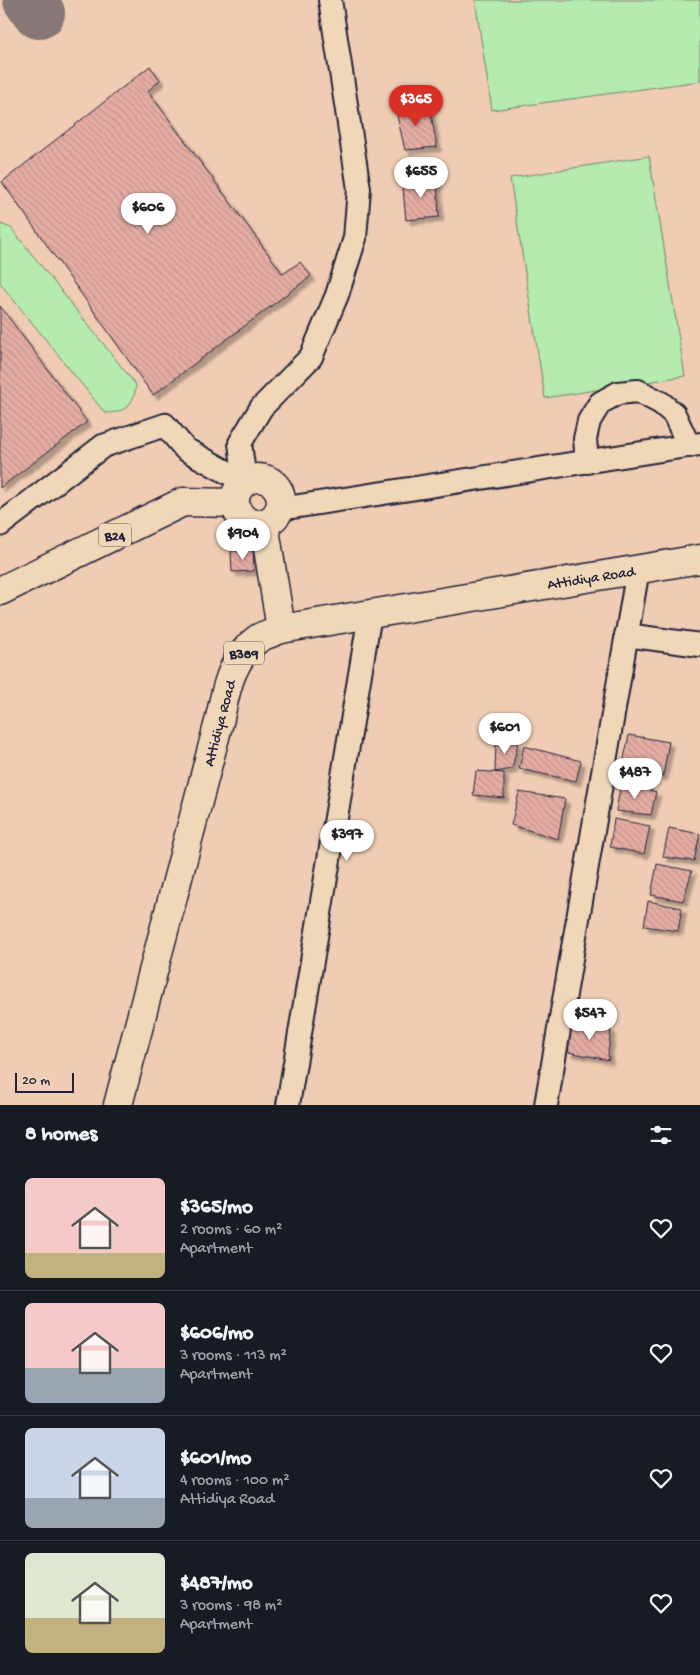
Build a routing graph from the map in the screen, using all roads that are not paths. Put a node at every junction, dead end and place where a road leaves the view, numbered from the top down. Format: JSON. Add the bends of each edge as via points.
{"nodes":[{"id":1,"x":330,"y":0,"type":"edge"},
{"id":2,"x":694,"y":445,"type":"edge"},
{"id":3,"x":587,"y":462,"type":"junction"},
{"id":4,"x":240,"y":492,"type":"junction"},
{"id":5,"x":272,"y":516,"type":"junction"},
{"id":6,"x":0,"y":525,"type":"edge"},
{"id":7,"x":700,"y":559,"type":"edge"},
{"id":8,"x":638,"y":569,"type":"junction"},
{"id":9,"x":0,"y":591,"type":"edge"},
{"id":10,"x":370,"y":614,"type":"junction"},
{"id":11,"x":282,"y":629,"type":"junction"},
{"id":12,"x":626,"y":635,"type":"junction"},
{"id":13,"x":700,"y":645,"type":"edge"},
{"id":14,"x":118,"y":1105,"type":"edge"},
{"id":15,"x":288,"y":1105,"type":"edge"},
{"id":16,"x":546,"y":1105,"type":"edge"}],
"edges":[{"from":1,"to":4,"type":"street","via":[[359,189],[355,238],[311,357],[262,408],[240,444]]},
{"from":2,"to":3,"type":"street"},
{"from":2,"to":3,"type":"street","via":[[674,414],[661,403],[638,391],[618,393],[600,403],[589,421],[585,440]]},
{"from":3,"to":5,"type":"street"},
{"from":4,"to":5,"type":"main road","via":[[238,511],[242,518],[250,522]]},
{"from":4,"to":5,"type":"main road","number":"B24","via":[[253,478],[270,480],[280,493],[282,502]]},
{"from":4,"to":6,"type":"street","via":[[185,449],[165,425],[103,446]]},
{"from":4,"to":9,"type":"main road","number":"B24","via":[[183,502]]},
{"from":5,"to":11,"type":"main road","number":"B24"},
{"from":7,"to":8,"type":"main road","name":"Attidiya Road","number":"B389"},
{"from":8,"to":10,"type":"main road","name":"Attidiya Road","number":"B389"},
{"from":8,"to":12,"type":"street"},
{"from":10,"to":11,"type":"main road","name":"Attidiya Road","number":"B389"},
{"from":10,"to":15,"type":"street"},
{"from":11,"to":14,"type":"main road","name":"Attidiya Road","number":"B389","via":[[259,638],[239,658],[228,680]]},
{"from":12,"to":13,"type":"street"},
{"from":12,"to":16,"type":"street"}]}
